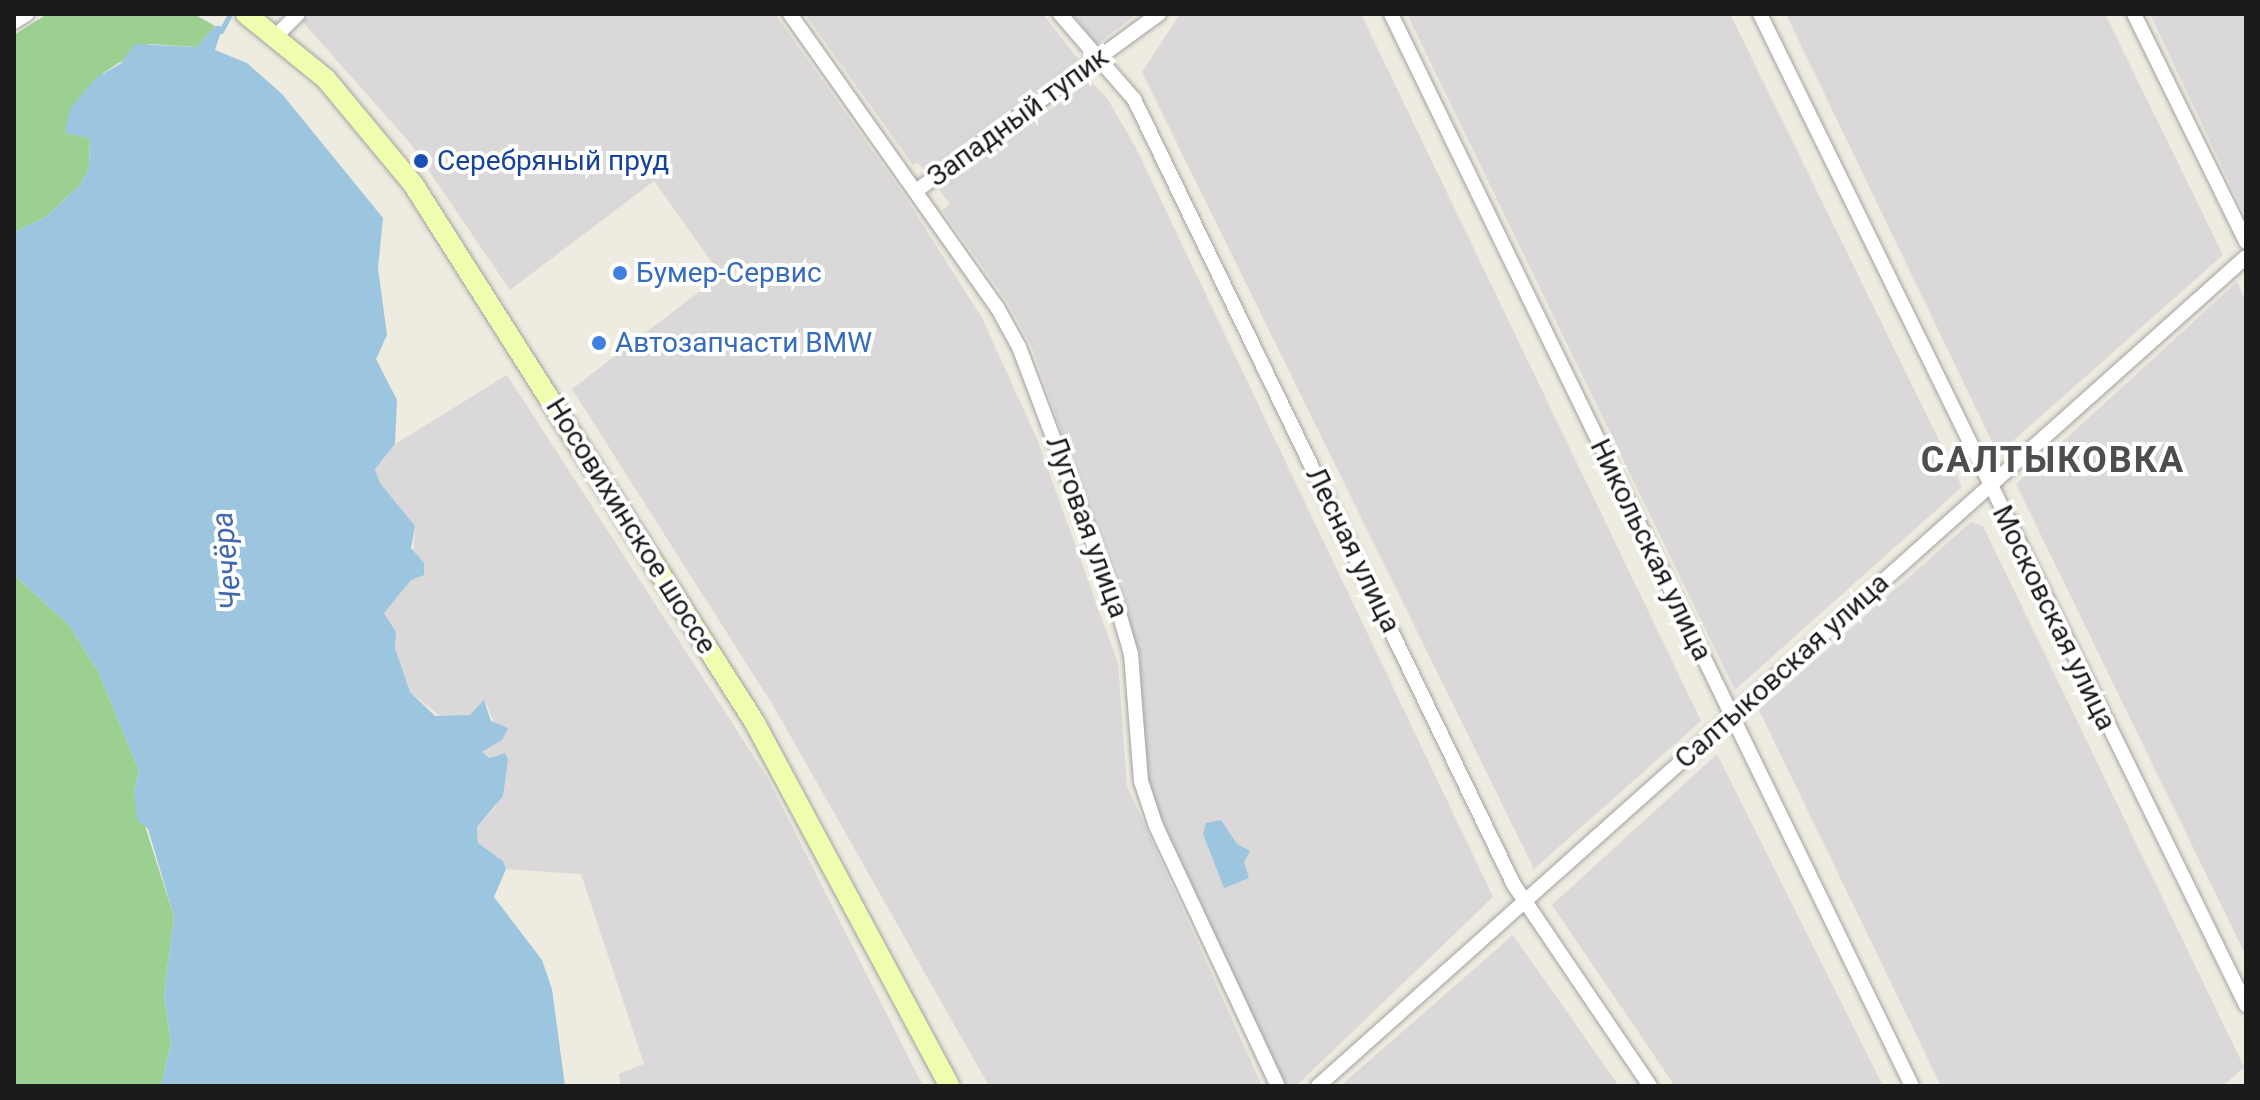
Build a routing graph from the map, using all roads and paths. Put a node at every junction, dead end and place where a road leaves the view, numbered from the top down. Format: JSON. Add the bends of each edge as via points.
{"nodes":[{"id":1,"x":27,"y":14,"type":"edge"},
{"id":2,"x":298,"y":14,"type":"edge"},
{"id":3,"x":790,"y":14,"type":"edge"},
{"id":4,"x":1060,"y":14,"type":"edge"},
{"id":5,"x":1159,"y":14,"type":"edge"},
{"id":6,"x":1391,"y":14,"type":"edge"},
{"id":7,"x":1760,"y":14,"type":"edge"},
{"id":8,"x":2134,"y":14,"type":"edge"},
{"id":9,"x":14,"y":22,"type":"edge"},
{"id":10,"x":261,"y":24,"type":"edge"},
{"id":11,"x":1098,"y":59,"type":"junction"},
{"id":12,"x":916,"y":191,"type":"junction"},
{"id":13,"x":2246,"y":242,"type":"edge"},
{"id":14,"x":2246,"y":257,"type":"edge"},
{"id":15,"x":1989,"y":486,"type":"junction"},
{"id":16,"x":1732,"y":716,"type":"junction"},
{"id":17,"x":1524,"y":901,"type":"junction"},
{"id":18,"x":2246,"y":1005,"type":"edge"},
{"id":19,"x":950,"y":1086,"type":"edge"},
{"id":20,"x":1278,"y":1086,"type":"edge"},
{"id":21,"x":1318,"y":1086,"type":"edge"},
{"id":22,"x":1650,"y":1086,"type":"edge"},
{"id":23,"x":1912,"y":1086,"type":"edge"}],
"edges":[{"from":1,"to":9,"type":"street"},
{"from":2,"to":10,"type":"street"},
{"from":3,"to":12,"type":"street","name":"Луговая улица"},
{"from":4,"to":11,"type":"street","name":"Лесная улица"},
{"from":5,"to":11,"type":"street","name":"Западный тупик"},
{"from":6,"to":16,"type":"street","name":"Никольская улица"},
{"from":7,"to":15,"type":"street","name":"Московская улица"},
{"from":8,"to":13,"type":"street"},
{"from":10,"to":19,"type":"main road","name":"Носовихинское шоссе","via":[[326,79],[384,144],[551,398],[755,723]]},
{"from":11,"to":12,"type":"street","name":"Западный тупик"},
{"from":11,"to":17,"type":"street","name":"Лесная улица","via":[[1124,85],[1155,137]]},
{"from":12,"to":20,"type":"street","name":"Луговая улица","via":[[997,307],[1040,395],[1131,654],[1141,781],[1192,907]]},
{"from":14,"to":15,"type":"street","name":"Салтыковская улица"},
{"from":15,"to":16,"type":"street","name":"Салтыковская улица"},
{"from":15,"to":18,"type":"street","name":"Московская улица"},
{"from":16,"to":17,"type":"street","name":"Салтыковская улица"},
{"from":16,"to":23,"type":"street","name":"Никольская улица"},
{"from":17,"to":21,"type":"street","name":"Салтыковская улица"},
{"from":17,"to":22,"type":"street","name":"Лесная улица"}]}
